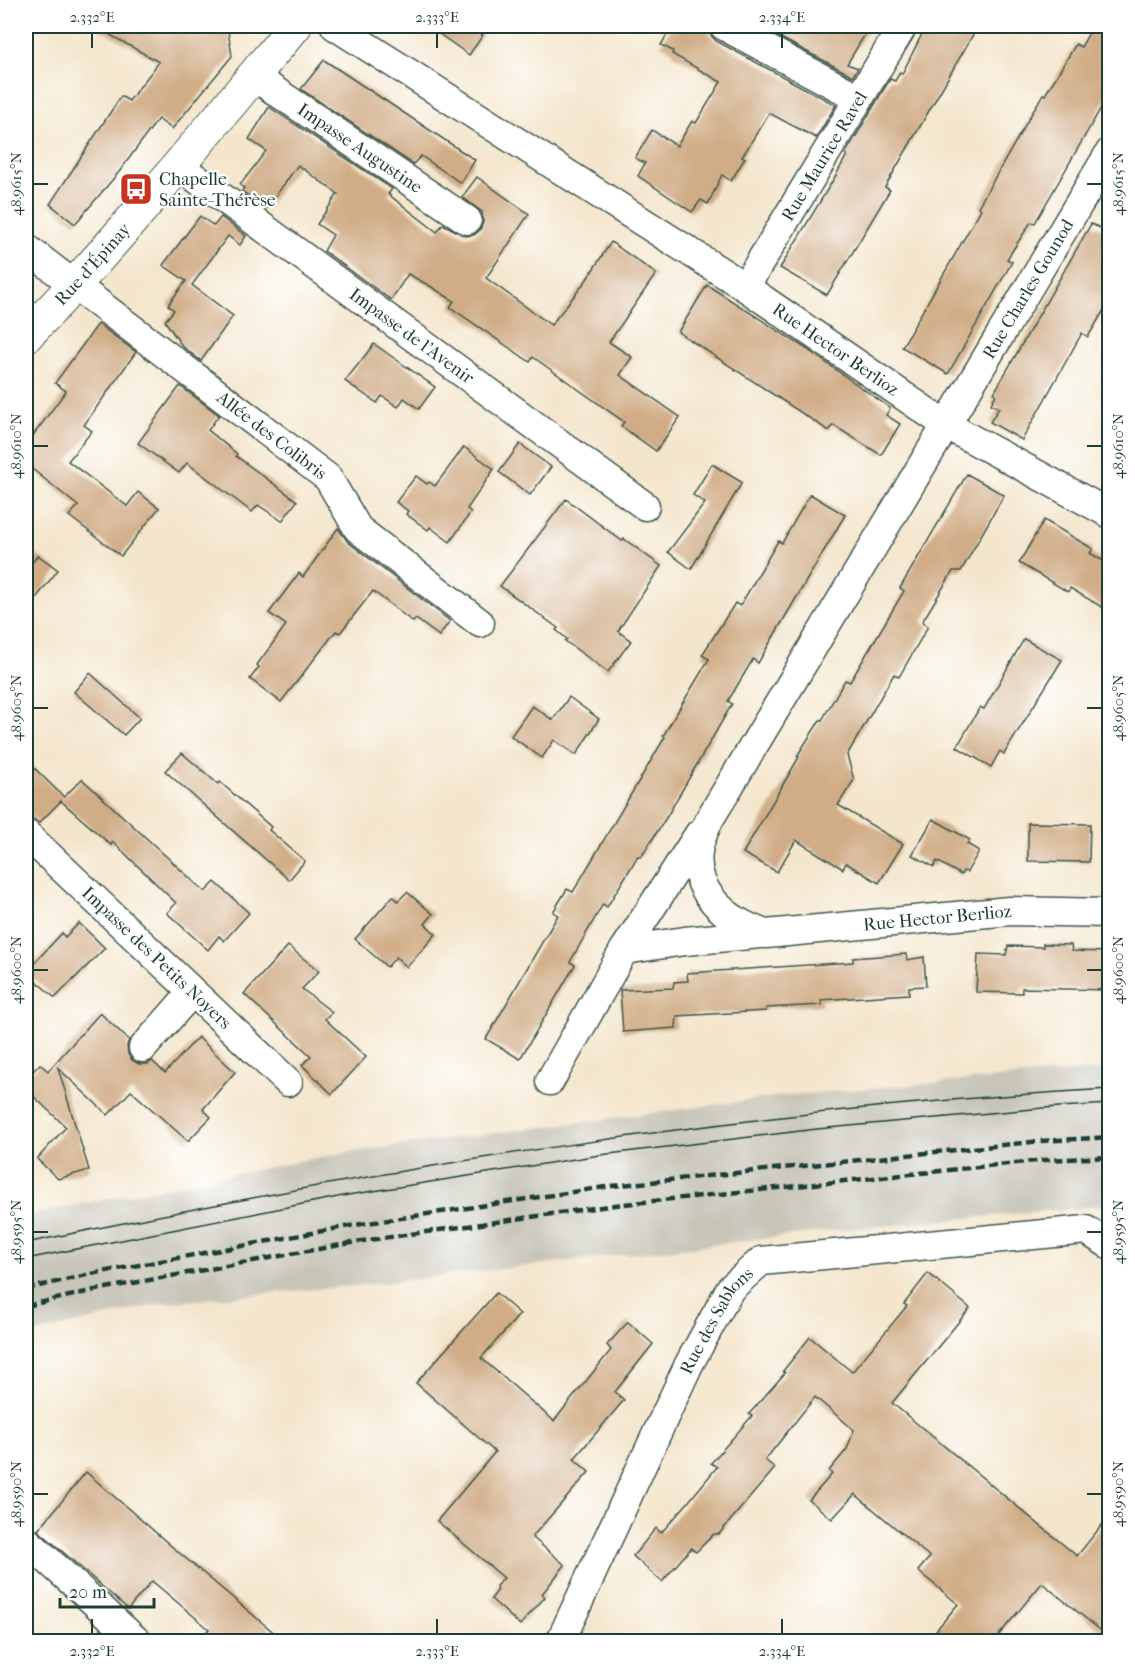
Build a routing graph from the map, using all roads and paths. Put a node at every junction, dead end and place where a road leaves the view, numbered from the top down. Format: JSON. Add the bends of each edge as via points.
{"nodes":[{"id":1,"x":295,"y":26,"type":"edge"},
{"id":2,"x":335,"y":26,"type":"edge"},
{"id":3,"x":724,"y":26,"type":"edge"},
{"id":4,"x":903,"y":26,"type":"edge"},
{"id":5,"x":253,"y":76,"type":"junction"},
{"id":6,"x":859,"y":98,"type":"junction"},
{"id":7,"x":1110,"y":153,"type":"edge"},
{"id":8,"x":179,"y":166,"type":"junction"},
{"id":9,"x":467,"y":220,"type":"dead end"},
{"id":10,"x":26,"y":248,"type":"edge"},
{"id":11,"x":74,"y":286,"type":"junction"},
{"id":12,"x":745,"y":286,"type":"junction"},
{"id":13,"x":26,"y":336,"type":"edge"},
{"id":14,"x":946,"y":425,"type":"junction"},
{"id":15,"x":645,"y":506,"type":"dead end"},
{"id":16,"x":1110,"y":514,"type":"edge"},
{"id":17,"x":480,"y":623,"type":"dead end"},
{"id":18,"x":709,"y":820,"type":"junction"},
{"id":19,"x":26,"y":834,"type":"edge"},
{"id":20,"x":1110,"y":913,"type":"edge"},
{"id":21,"x":766,"y":934,"type":"junction"},
{"id":22,"x":624,"y":950,"type":"junction"},
{"id":23,"x":192,"y":992,"type":"junction"},
{"id":24,"x":143,"y":1048,"type":"dead end"},
{"id":25,"x":550,"y":1081,"type":"dead end"},
{"id":26,"x":288,"y":1082,"type":"dead end"},
{"id":27,"x":1110,"y":1245,"type":"edge"},
{"id":28,"x":29,"y":1543,"type":"dead end"},
{"id":29,"x":138,"y":1641,"type":"edge"},
{"id":30,"x":560,"y":1641,"type":"edge"}],
"edges":[{"from":1,"to":5,"type":"main road","name":"Rue d'Épinay"},
{"from":2,"to":12,"type":"street","name":"Rue Hector Berlioz"},
{"from":3,"to":6,"type":"street"},
{"from":4,"to":6,"type":"street","name":"Rue Maurice Ravel"},
{"from":5,"to":8,"type":"main road","name":"Rue d'Épinay"},
{"from":5,"to":9,"type":"street","name":"Impasse Augustine"},
{"from":6,"to":12,"type":"street","name":"Rue Maurice Ravel"},
{"from":7,"to":14,"type":"street","name":"Rue Charles Gounod"},
{"from":8,"to":11,"type":"main road","name":"Rue d'Épinay"},
{"from":8,"to":15,"type":"street","name":"Impasse de l'Avenir"},
{"from":10,"to":11,"type":"street","name":"Allée des Colibris"},
{"from":11,"to":13,"type":"main road","name":"Rue d'Épinay"},
{"from":11,"to":17,"type":"street","name":"Allée des Colibris","via":[[328,478],[358,529]]},
{"from":12,"to":14,"type":"street","name":"Rue Hector Berlioz"},
{"from":14,"to":16,"type":"street"},
{"from":14,"to":18,"type":"street","name":"Rue Hector Berlioz"},
{"from":18,"to":21,"type":"street","name":"Rue Hector Berlioz","via":[[698,857],[704,886],[723,913]]},
{"from":18,"to":22,"type":"street","name":"Rue Hector Berlioz"},
{"from":19,"to":23,"type":"street","name":"Impasse des Petits Noyers"},
{"from":20,"to":21,"type":"street","name":"Rue Hector Berlioz","via":[[1009,911]]},
{"from":21,"to":22,"type":"street","name":"Rue Hector Berlioz"},
{"from":22,"to":25,"type":"street"},
{"from":23,"to":24,"type":"street"},
{"from":23,"to":26,"type":"street","name":"Impasse des Petits Noyers"},
{"from":27,"to":30,"type":"street","name":"Rue des Sablons","via":[[1086,1230],[761,1261],[730,1289],[689,1364]]},
{"from":28,"to":29,"type":"street"}]}
